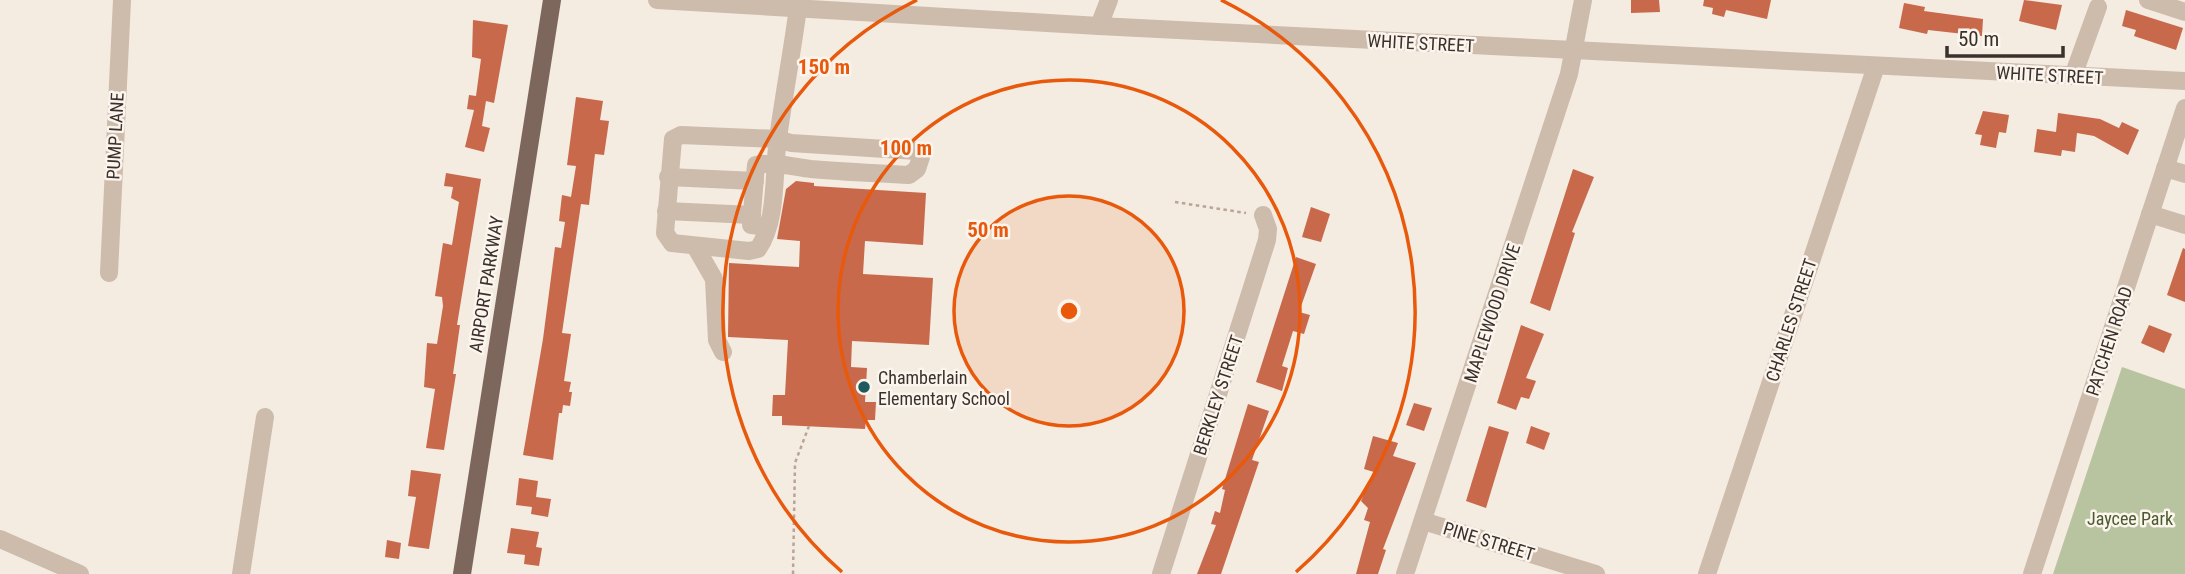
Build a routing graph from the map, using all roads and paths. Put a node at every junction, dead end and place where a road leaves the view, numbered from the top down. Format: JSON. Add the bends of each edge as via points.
{"nodes":[{"id":1,"x":122,"y":0,"type":"edge"},
{"id":2,"x":552,"y":0,"type":"edge"},
{"id":3,"x":657,"y":0,"type":"edge"},
{"id":4,"x":1109,"y":0,"type":"edge"},
{"id":5,"x":1583,"y":0,"type":"edge"},
{"id":6,"x":2148,"y":0,"type":"edge"},
{"id":7,"x":883,"y":7,"type":"edge"},
{"id":8,"x":2098,"y":7,"type":"dead end"},
{"id":9,"x":798,"y":8,"type":"junction"},
{"id":10,"x":2185,"y":12,"type":"edge"},
{"id":11,"x":1099,"y":26,"type":"junction"},
{"id":12,"x":1575,"y":51,"type":"junction"},
{"id":13,"x":1876,"y":66,"type":"junction"},
{"id":14,"x":2073,"y":76,"type":"junction"},
{"id":15,"x":2185,"y":81,"type":"edge"},
{"id":16,"x":2185,"y":107,"type":"edge"},
{"id":17,"x":778,"y":139,"type":"junction"},
{"id":18,"x":775,"y":165,"type":"junction"},
{"id":19,"x":2165,"y":168,"type":"junction"},
{"id":20,"x":2185,"y":174,"type":"edge"},
{"id":21,"x":668,"y":177,"type":"junction"},
{"id":22,"x":755,"y":181,"type":"junction"},
{"id":23,"x":1175,"y":202,"type":"dead end"},
{"id":24,"x":666,"y":211,"type":"junction"},
{"id":25,"x":2150,"y":214,"type":"junction"},
{"id":26,"x":752,"y":215,"type":"junction"},
{"id":27,"x":1263,"y":215,"type":"joint"},
{"id":28,"x":2185,"y":225,"type":"edge"},
{"id":29,"x":768,"y":227,"type":"junction"},
{"id":30,"x":695,"y":246,"type":"junction"},
{"id":31,"x":109,"y":273,"type":"dead end"},
{"id":32,"x":723,"y":352,"type":"dead end"},
{"id":33,"x":265,"y":416,"type":"dead end"},
{"id":34,"x":809,"y":426,"type":"dead end"},
{"id":35,"x":1423,"y":521,"type":"junction"},
{"id":36,"x":0,"y":539,"type":"edge"},
{"id":37,"x":80,"y":574,"type":"edge"},
{"id":38,"x":242,"y":574,"type":"edge"},
{"id":39,"x":461,"y":574,"type":"edge"},
{"id":40,"x":793,"y":574,"type":"edge"},
{"id":41,"x":1161,"y":574,"type":"edge"},
{"id":42,"x":1405,"y":574,"type":"edge"},
{"id":43,"x":1596,"y":574,"type":"edge"},
{"id":44,"x":1707,"y":574,"type":"edge"},
{"id":45,"x":2032,"y":574,"type":"edge"}],
"edges":[{"from":1,"to":31,"type":"street","name":"PUMP LANE"},
{"from":2,"to":39,"type":"main road","name":"AIRPORT PARKWAY"},
{"from":3,"to":9,"type":"street","name":"WHITE STREET"},
{"from":4,"to":11,"type":"street"},
{"from":5,"to":12,"type":"street","name":"MAPLEWOOD DRIVE"},
{"from":6,"to":10,"type":"street"},
{"from":7,"to":9,"type":"street","name":"WHITE STREET"},
{"from":7,"to":11,"type":"street","name":"WHITE STREET"},
{"from":8,"to":14,"type":"street"},
{"from":9,"to":17,"type":"street"},
{"from":11,"to":12,"type":"street","name":"WHITE STREET"},
{"from":12,"to":13,"type":"street","name":"WHITE STREET"},
{"from":12,"to":35,"type":"street","name":"MAPLEWOOD DRIVE"},
{"from":13,"to":14,"type":"street","name":"WHITE STREET"},
{"from":13,"to":44,"type":"street","name":"CHARLES STREET"},
{"from":14,"to":15,"type":"street","name":"WHITE STREET"},
{"from":16,"to":19,"type":"street","name":"PATCHEN ROAD"},
{"from":17,"to":18,"type":"street"},
{"from":17,"to":18,"type":"street","via":[[917,151],[921,157],[909,175]]},
{"from":17,"to":21,"type":"street","via":[[681,135],[673,139]]},
{"from":18,"to":22,"type":"street","via":[[756,165]]},
{"from":18,"to":29,"type":"street"},
{"from":19,"to":20,"type":"street"},
{"from":19,"to":25,"type":"street","name":"PATCHEN ROAD"},
{"from":21,"to":22,"type":"street"},
{"from":21,"to":24,"type":"street"},
{"from":22,"to":26,"type":"street"},
{"from":23,"to":27,"type":"path"},
{"from":24,"to":26,"type":"street"},
{"from":24,"to":30,"type":"street","via":[[666,233],[672,243]]},
{"from":25,"to":28,"type":"street"},
{"from":25,"to":45,"type":"street","name":"PATCHEN ROAD"},
{"from":26,"to":29,"type":"street","via":[[751,225]]},
{"from":27,"to":41,"type":"street","name":"BERKLEY STREET","via":[[1267,240]]},
{"from":29,"to":30,"type":"street","via":[[758,249]]},
{"from":30,"to":32,"type":"street","via":[[714,278],[718,340]]},
{"from":33,"to":38,"type":"street"},
{"from":34,"to":40,"type":"path","via":[[795,463]]},
{"from":35,"to":42,"type":"street","name":"MAPLEWOOD DRIVE"},
{"from":35,"to":43,"type":"street","name":"PINE STREET"},
{"from":36,"to":37,"type":"street"}]}
